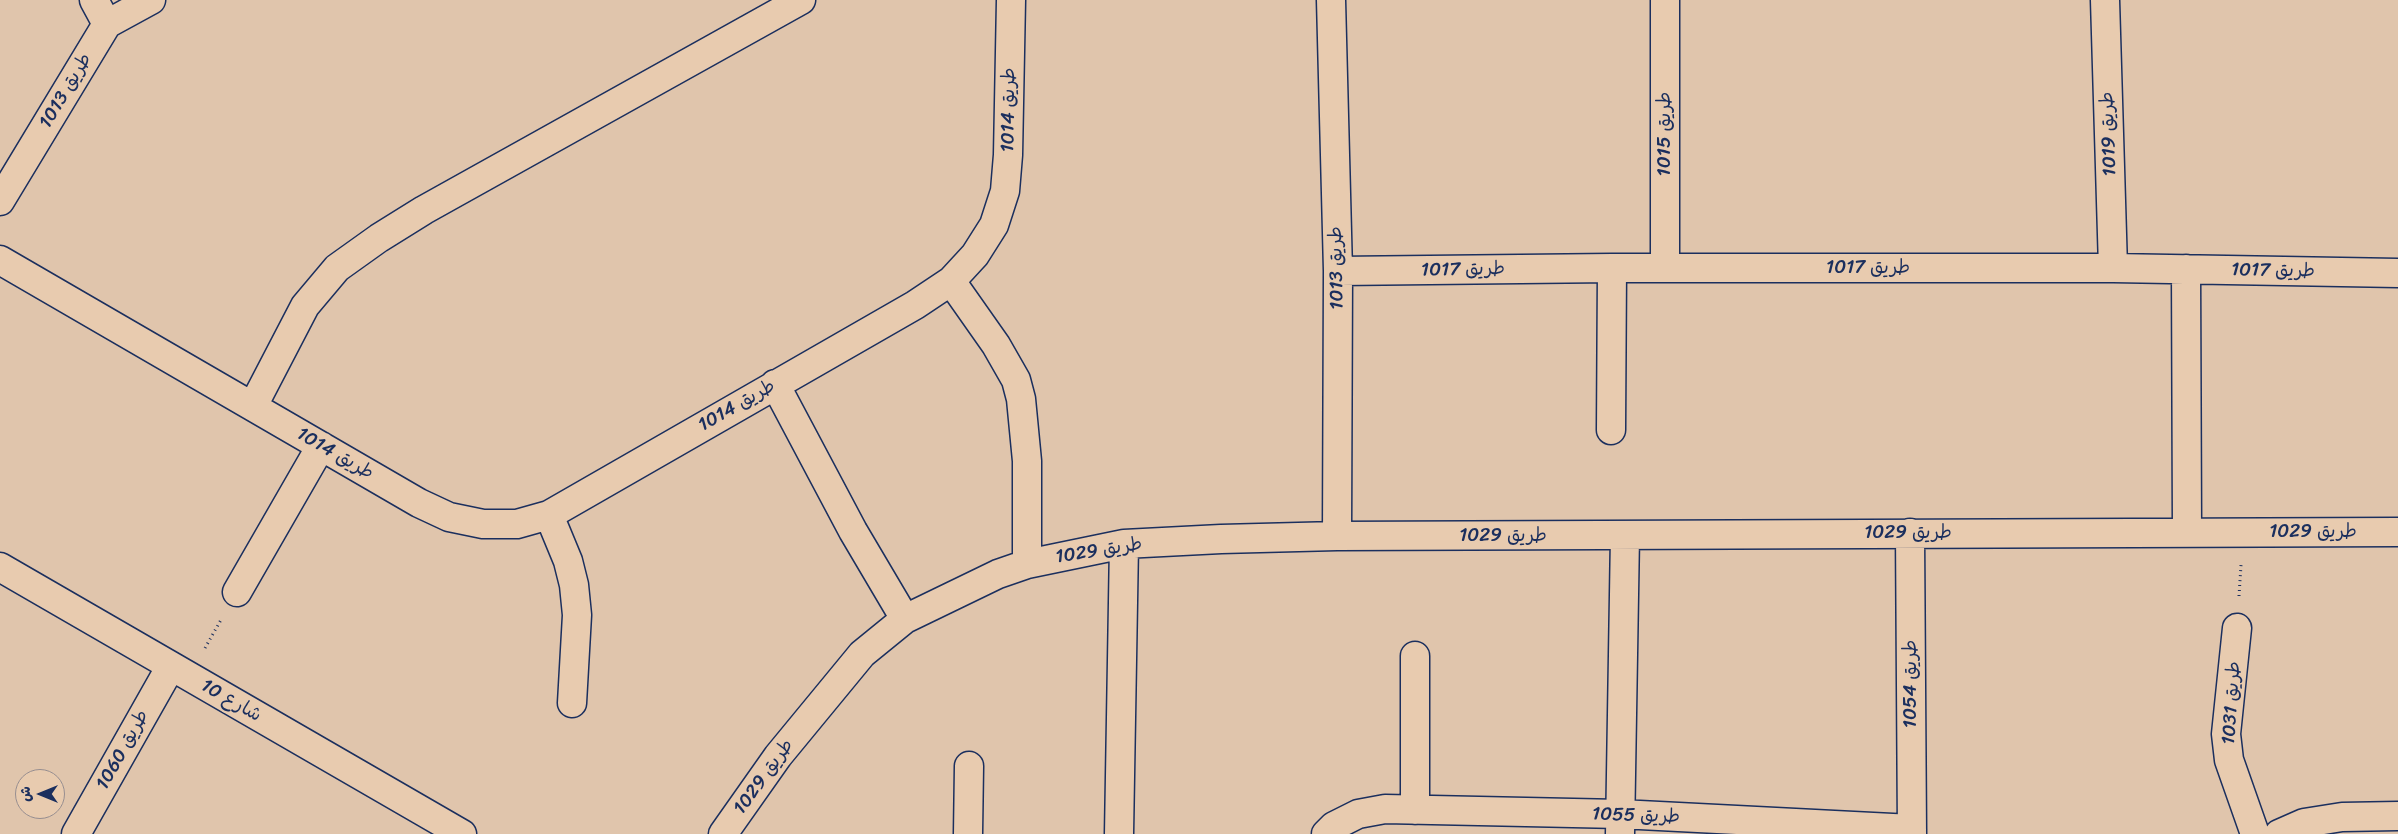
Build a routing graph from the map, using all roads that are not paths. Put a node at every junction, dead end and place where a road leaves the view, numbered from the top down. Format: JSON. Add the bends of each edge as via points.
{"nodes":[{"id":1,"x":94,"y":0,"type":"edge"},
{"id":2,"x":150,"y":0,"type":"edge"},
{"id":3,"x":801,"y":0,"type":"edge"},
{"id":4,"x":1011,"y":0,"type":"edge"},
{"id":5,"x":1331,"y":0,"type":"edge"},
{"id":6,"x":1665,"y":0,"type":"edge"},
{"id":7,"x":2105,"y":0,"type":"edge"},
{"id":8,"x":107,"y":24,"type":"junction"},
{"id":9,"x":0,"y":202,"type":"edge"},
{"id":10,"x":0,"y":260,"type":"edge"},
{"id":11,"x":1612,"y":268,"type":"junction"},
{"id":12,"x":1665,"y":268,"type":"junction"},
{"id":13,"x":2113,"y":268,"type":"junction"},
{"id":14,"x":2186,"y":269,"type":"junction"},
{"id":15,"x":1338,"y":271,"type":"junction"},
{"id":16,"x":2398,"y":273,"type":"edge"},
{"id":17,"x":951,"y":281,"type":"junction"},
{"id":18,"x":775,"y":384,"type":"junction"},
{"id":19,"x":253,"y":406,"type":"junction"},
{"id":20,"x":1611,"y":430,"type":"dead end"},
{"id":21,"x":321,"y":446,"type":"junction"},
{"id":22,"x":549,"y":515,"type":"junction"},
{"id":23,"x":2187,"y":532,"type":"junction"},
{"id":24,"x":2398,"y":532,"type":"edge"},
{"id":25,"x":1910,"y":533,"type":"junction"},
{"id":26,"x":1625,"y":535,"type":"junction"},
{"id":27,"x":1337,"y":536,"type":"junction"},
{"id":28,"x":1124,"y":544,"type":"junction"},
{"id":29,"x":1028,"y":564,"type":"junction"},
{"id":30,"x":0,"y":567,"type":"edge"},
{"id":31,"x":237,"y":592,"type":"road end"},
{"id":32,"x":904,"y":619,"type":"junction"},
{"id":33,"x":2237,"y":628,"type":"road end"},
{"id":34,"x":1416,"y":656,"type":"dead end"},
{"id":35,"x":180,"y":671,"type":"junction"},
{"id":36,"x":572,"y":703,"type":"dead end"},
{"id":37,"x":969,"y":766,"type":"dead end"},
{"id":38,"x":1415,"y":810,"type":"junction"},
{"id":39,"x":2398,"y":816,"type":"edge"},
{"id":40,"x":1540,"y":824,"type":"edge"},
{"id":41,"x":1620,"y":824,"type":"edge"},
{"id":42,"x":1912,"y":832,"type":"edge"},
{"id":43,"x":76,"y":834,"type":"edge"},
{"id":44,"x":462,"y":834,"type":"edge"},
{"id":45,"x":723,"y":834,"type":"edge"},
{"id":46,"x":968,"y":834,"type":"edge"},
{"id":47,"x":1119,"y":834,"type":"edge"},
{"id":48,"x":1326,"y":834,"type":"edge"},
{"id":49,"x":2255,"y":834,"type":"edge"},
{"id":50,"x":2279,"y":834,"type":"edge"}],
"edges":[{"from":1,"to":8,"type":"street"},
{"from":2,"to":8,"type":"street","name":"طريق 1013"},
{"from":3,"to":19,"type":"street","via":[[424,210],[337,268],[305,306]]},
{"from":4,"to":17,"type":"street","name":"طريق 1014","via":[[1005,191],[994,225],[975,255]]},
{"from":5,"to":15,"type":"street","name":"طريق 1013"},
{"from":6,"to":12,"type":"street","name":"طريق 1015"},
{"from":7,"to":13,"type":"street","name":"طريق 1019"},
{"from":8,"to":9,"type":"street","name":"طريق 1013"},
{"from":10,"to":19,"type":"street","name":"طريق 1014"},
{"from":11,"to":12,"type":"street","name":"طريق 1017"},
{"from":11,"to":15,"type":"street","name":"طريق 1017"},
{"from":11,"to":20,"type":"street"},
{"from":12,"to":13,"type":"street","name":"طريق 1017"},
{"from":13,"to":14,"type":"street","name":"طريق 1017"},
{"from":14,"to":16,"type":"street","name":"طريق 1017"},
{"from":14,"to":23,"type":"street"},
{"from":15,"to":27,"type":"street","name":"طريق 1013"},
{"from":17,"to":18,"type":"street","name":"طريق 1014"},
{"from":17,"to":29,"type":"street","via":[[996,344],[1016,380],[1028,461]]},
{"from":18,"to":22,"type":"street","name":"طريق 1014"},
{"from":18,"to":32,"type":"street"},
{"from":19,"to":21,"type":"street","name":"طريق 1014"},
{"from":21,"to":22,"type":"street","name":"طريق 1014","via":[[449,517],[483,524],[516,524]]},
{"from":21,"to":31,"type":"street"},
{"from":22,"to":36,"type":"street","via":[[574,585],[577,614]]},
{"from":23,"to":24,"type":"street","name":"طريق 1029"},
{"from":23,"to":25,"type":"street","name":"طريق 1029"},
{"from":25,"to":26,"type":"street","name":"طريق 1029"},
{"from":25,"to":42,"type":"street","name":"طريق 1054"},
{"from":26,"to":27,"type":"street","name":"طريق 1029"},
{"from":26,"to":41,"type":"street"},
{"from":27,"to":28,"type":"street","name":"طريق 1029"},
{"from":28,"to":29,"type":"street","name":"طريق 1029"},
{"from":28,"to":47,"type":"street"},
{"from":29,"to":32,"type":"street","name":"طريق 1029","via":[[998,574]]},
{"from":30,"to":35,"type":"street","name":"شارع 10"},
{"from":32,"to":45,"type":"street","name":"طريق 1029","via":[[862,654],[778,756]]},
{"from":33,"to":49,"type":"street","name":"طريق 1031","via":[[2226,734],[2229,760]]},
{"from":34,"to":38,"type":"street"},
{"from":35,"to":43,"type":"street","name":"طريق 1060"},
{"from":35,"to":44,"type":"street","name":"شارع 10"},
{"from":37,"to":46,"type":"street"},
{"from":38,"to":40,"type":"street","name":"طريق 1055"},
{"from":38,"to":48,"type":"street","name":"طريق 1055","via":[[1385,809],[1358,814],[1334,826]]},
{"from":39,"to":50,"type":"street","via":[[2342,817],[2304,823]]},
{"from":40,"to":41,"type":"street","name":"طريق 1055"},
{"from":41,"to":42,"type":"street","name":"طريق 1055"}]}
